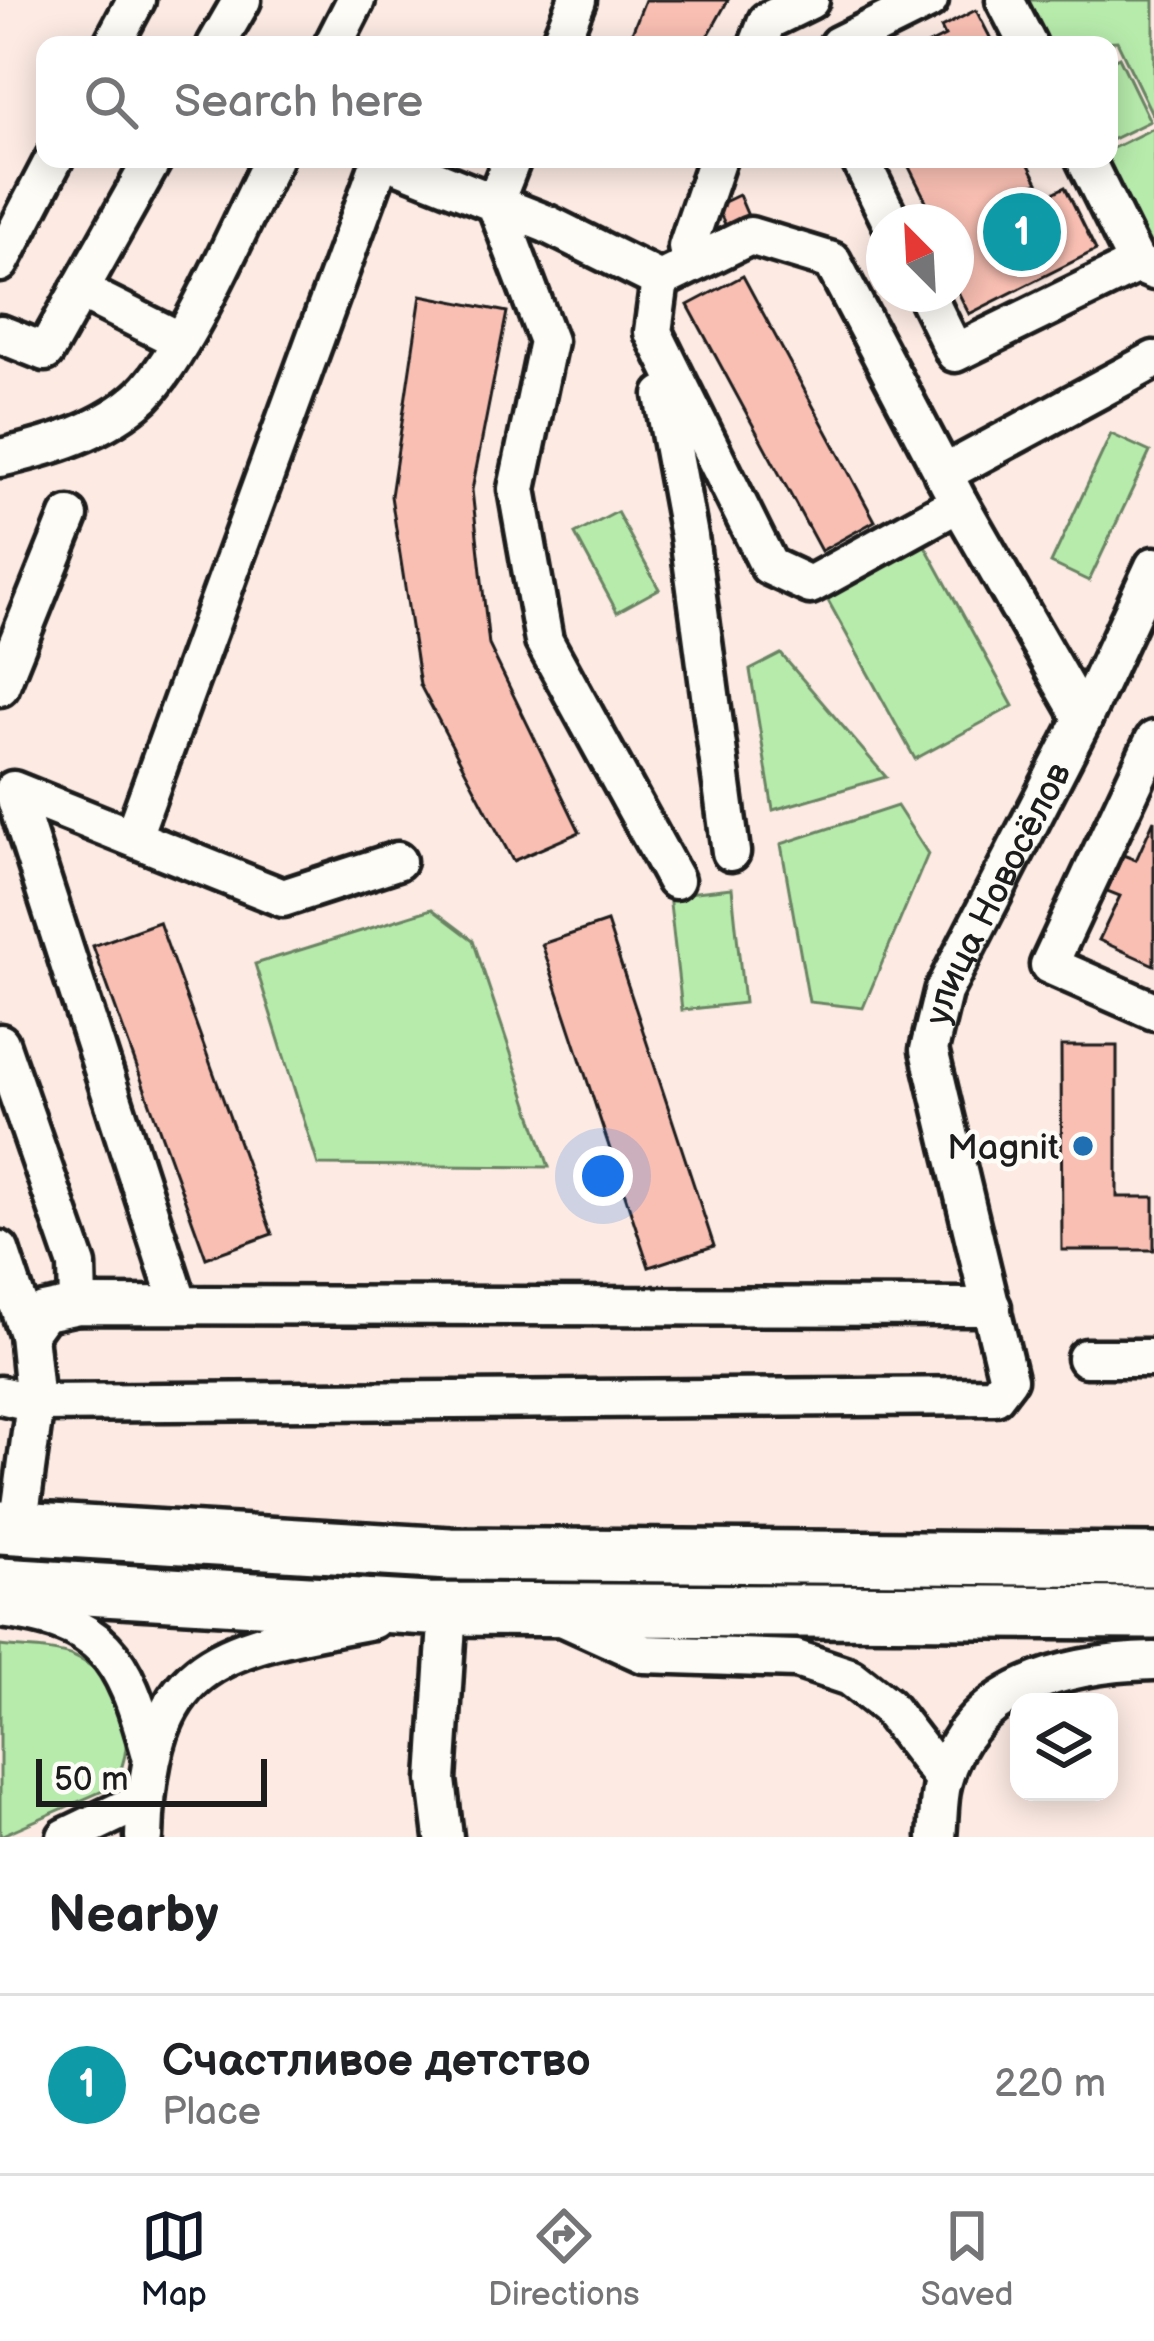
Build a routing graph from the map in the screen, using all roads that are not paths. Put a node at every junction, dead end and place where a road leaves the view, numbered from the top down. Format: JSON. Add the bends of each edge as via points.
{"nodes":[{"id":1,"x":136,"y":0,"type":"edge"},
{"id":2,"x":242,"y":0,"type":"edge"},
{"id":3,"x":356,"y":0,"type":"edge"},
{"id":4,"x":577,"y":0,"type":"edge"},
{"id":5,"x":810,"y":0,"type":"edge"},
{"id":6,"x":928,"y":0,"type":"edge"},
{"id":7,"x":1005,"y":0,"type":"edge"},
{"id":8,"x":117,"y":36,"type":"edge"},
{"id":9,"x":222,"y":36,"type":"edge"},
{"id":10,"x":338,"y":36,"type":"edge"},
{"id":11,"x":563,"y":36,"type":"edge"},
{"id":12,"x":762,"y":36,"type":"edge"},
{"id":13,"x":856,"y":36,"type":"edge"},
{"id":14,"x":1023,"y":36,"type":"edge"},
{"id":15,"x":49,"y":168,"type":"edge"},
{"id":16,"x":148,"y":168,"type":"edge"},
{"id":17,"x":268,"y":168,"type":"edge"},
{"id":18,"x":380,"y":168,"type":"edge"},
{"id":19,"x":406,"y":168,"type":"edge"},
{"id":20,"x":508,"y":168,"type":"edge"},
{"id":21,"x":714,"y":168,"type":"edge"},
{"id":22,"x":864,"y":168,"type":"edge"},
{"id":23,"x":1090,"y":168,"type":"edge"},
{"id":24,"x":495,"y":202,"type":"junction"},
{"id":25,"x":882,"y":204,"type":"edge"},
{"id":26,"x":687,"y":247,"type":"dead end"},
{"id":27,"x":0,"y":263,"type":"edge"},
{"id":28,"x":1146,"y":268,"type":"edge"},
{"id":29,"x":660,"y":280,"type":"junction"},
{"id":30,"x":79,"y":290,"type":"junction"},
{"id":31,"x":935,"y":312,"type":"edge"},
{"id":32,"x":0,"y":334,"type":"edge"},
{"id":33,"x":179,"y":340,"type":"junction"},
{"id":34,"x":1154,"y":360,"type":"edge"},
{"id":35,"x":663,"y":394,"type":"dead end"},
{"id":36,"x":0,"y":458,"type":"edge"},
{"id":37,"x":951,"y":489,"type":"junction"},
{"id":38,"x":69,"y":516,"type":"dead end"},
{"id":39,"x":1154,"y":566,"type":"edge"},
{"id":40,"x":0,"y":687,"type":"edge"},
{"id":41,"x":1083,"y":719,"type":"junction"},
{"id":42,"x":1154,"y":740,"type":"edge"},
{"id":43,"x":7,"y":787,"type":"edge"},
{"id":44,"x":133,"y":836,"type":"junction"},
{"id":45,"x":730,"y":852,"type":"dead end"},
{"id":46,"x":398,"y":861,"type":"dead end"},
{"id":47,"x":675,"y":880,"type":"dead end"},
{"id":48,"x":1154,"y":1011,"type":"edge"},
{"id":49,"x":0,"y":1043,"type":"edge"},
{"id":50,"x":0,"y":1250,"type":"edge"},
{"id":51,"x":179,"y":1305,"type":"junction"},
{"id":52,"x":78,"y":1306,"type":"junction"},
{"id":53,"x":992,"y":1306,"type":"junction"},
{"id":54,"x":28,"y":1334,"type":"junction"},
{"id":55,"x":1086,"y":1358,"type":"dead end"},
{"id":56,"x":1154,"y":1358,"type":"edge"},
{"id":57,"x":17,"y":1399,"type":"edge"},
{"id":58,"x":9,"y":1528,"type":"edge"},
{"id":59,"x":1154,"y":1560,"type":"edge"},
{"id":60,"x":0,"y":1584,"type":"edge"},
{"id":61,"x":0,"y":1609,"type":"edge"},
{"id":62,"x":438,"y":1609,"type":"junction"},
{"id":63,"x":546,"y":1610,"type":"junction"},
{"id":64,"x":1154,"y":1613,"type":"edge"},
{"id":65,"x":1154,"y":1661,"type":"edge"},
{"id":66,"x":150,"y":1752,"type":"junction"},
{"id":67,"x":943,"y":1779,"type":"junction"},
{"id":68,"x":146,"y":1799,"type":"junction"},
{"id":69,"x":66,"y":1837,"type":"edge"},
{"id":70,"x":144,"y":1837,"type":"edge"},
{"id":71,"x":444,"y":1837,"type":"edge"},
{"id":72,"x":937,"y":1837,"type":"edge"}],
"edges":[{"from":1,"to":8,"type":"street"},
{"from":2,"to":9,"type":"street"},
{"from":3,"to":10,"type":"street"},
{"from":4,"to":11,"type":"street"},
{"from":5,"to":12,"type":"street","via":[[767,22]]},
{"from":6,"to":13,"type":"street"},
{"from":7,"to":14,"type":"street"},
{"from":15,"to":27,"type":"street"},
{"from":16,"to":30,"type":"street"},
{"from":17,"to":33,"type":"street"},
{"from":18,"to":44,"type":"street"},
{"from":19,"to":24,"type":"street"},
{"from":20,"to":24,"type":"street"},
{"from":21,"to":26,"type":"street"},
{"from":22,"to":25,"type":"street"},
{"from":23,"to":28,"type":"street"},
{"from":24,"to":29,"type":"street"},
{"from":24,"to":47,"type":"street","via":[[548,341],[517,489],[544,641]]},
{"from":28,"to":31,"type":"street","via":[[955,353]]},
{"from":29,"to":37,"type":"street","via":[[750,236],[832,261]]},
{"from":29,"to":37,"type":"street","via":[[653,332],[770,566],[810,585]]},
{"from":30,"to":32,"type":"street","via":[[45,352]]},
{"from":30,"to":33,"type":"street"},
{"from":33,"to":36,"type":"street","via":[[144,394],[95,427]]},
{"from":34,"to":37,"type":"street"},
{"from":35,"to":45,"type":"street"},
{"from":37,"to":41,"type":"street"},
{"from":38,"to":40,"type":"street"},
{"from":39,"to":41,"type":"street","name":"улица Новосёлов"},
{"from":41,"to":53,"type":"street","name":"улица Новосёлов","via":[[943,992],[929,1050]]},
{"from":42,"to":48,"type":"street","via":[[1049,965]]},
{"from":43,"to":44,"type":"street"},
{"from":43,"to":51,"type":"street"},
{"from":44,"to":46,"type":"street","via":[[283,898]]},
{"from":49,"to":52,"type":"street","via":[[77,1265]]},
{"from":50,"to":54,"type":"street"},
{"from":51,"to":52,"type":"street"},
{"from":51,"to":53,"type":"street"},
{"from":52,"to":54,"type":"street","via":[[44,1312]]},
{"from":53,"to":57,"type":"street","name":"улица Новосёлов","via":[[1008,1379],[995,1396]]},
{"from":54,"to":57,"type":"street"},
{"from":55,"to":56,"type":"street"},
{"from":57,"to":58,"type":"street"},
{"from":58,"to":59,"type":"highway","via":[[450,1554]]},
{"from":60,"to":62,"type":"highway"},
{"from":61,"to":66,"type":"street","via":[[62,1620],[100,1642],[126,1682]]},
{"from":62,"to":63,"type":"highway"},
{"from":62,"to":66,"type":"street","via":[[237,1650],[182,1690]]},
{"from":62,"to":71,"type":"street"},
{"from":63,"to":64,"type":"highway"},
{"from":63,"to":67,"type":"street","via":[[644,1654],[796,1659],[850,1677],[887,1706]]},
{"from":65,"to":67,"type":"street","via":[[1064,1669],[1016,1688],[964,1738]]},
{"from":66,"to":68,"type":"street"},
{"from":67,"to":72,"type":"street"},
{"from":68,"to":69,"type":"street"},
{"from":68,"to":70,"type":"street"}]}
